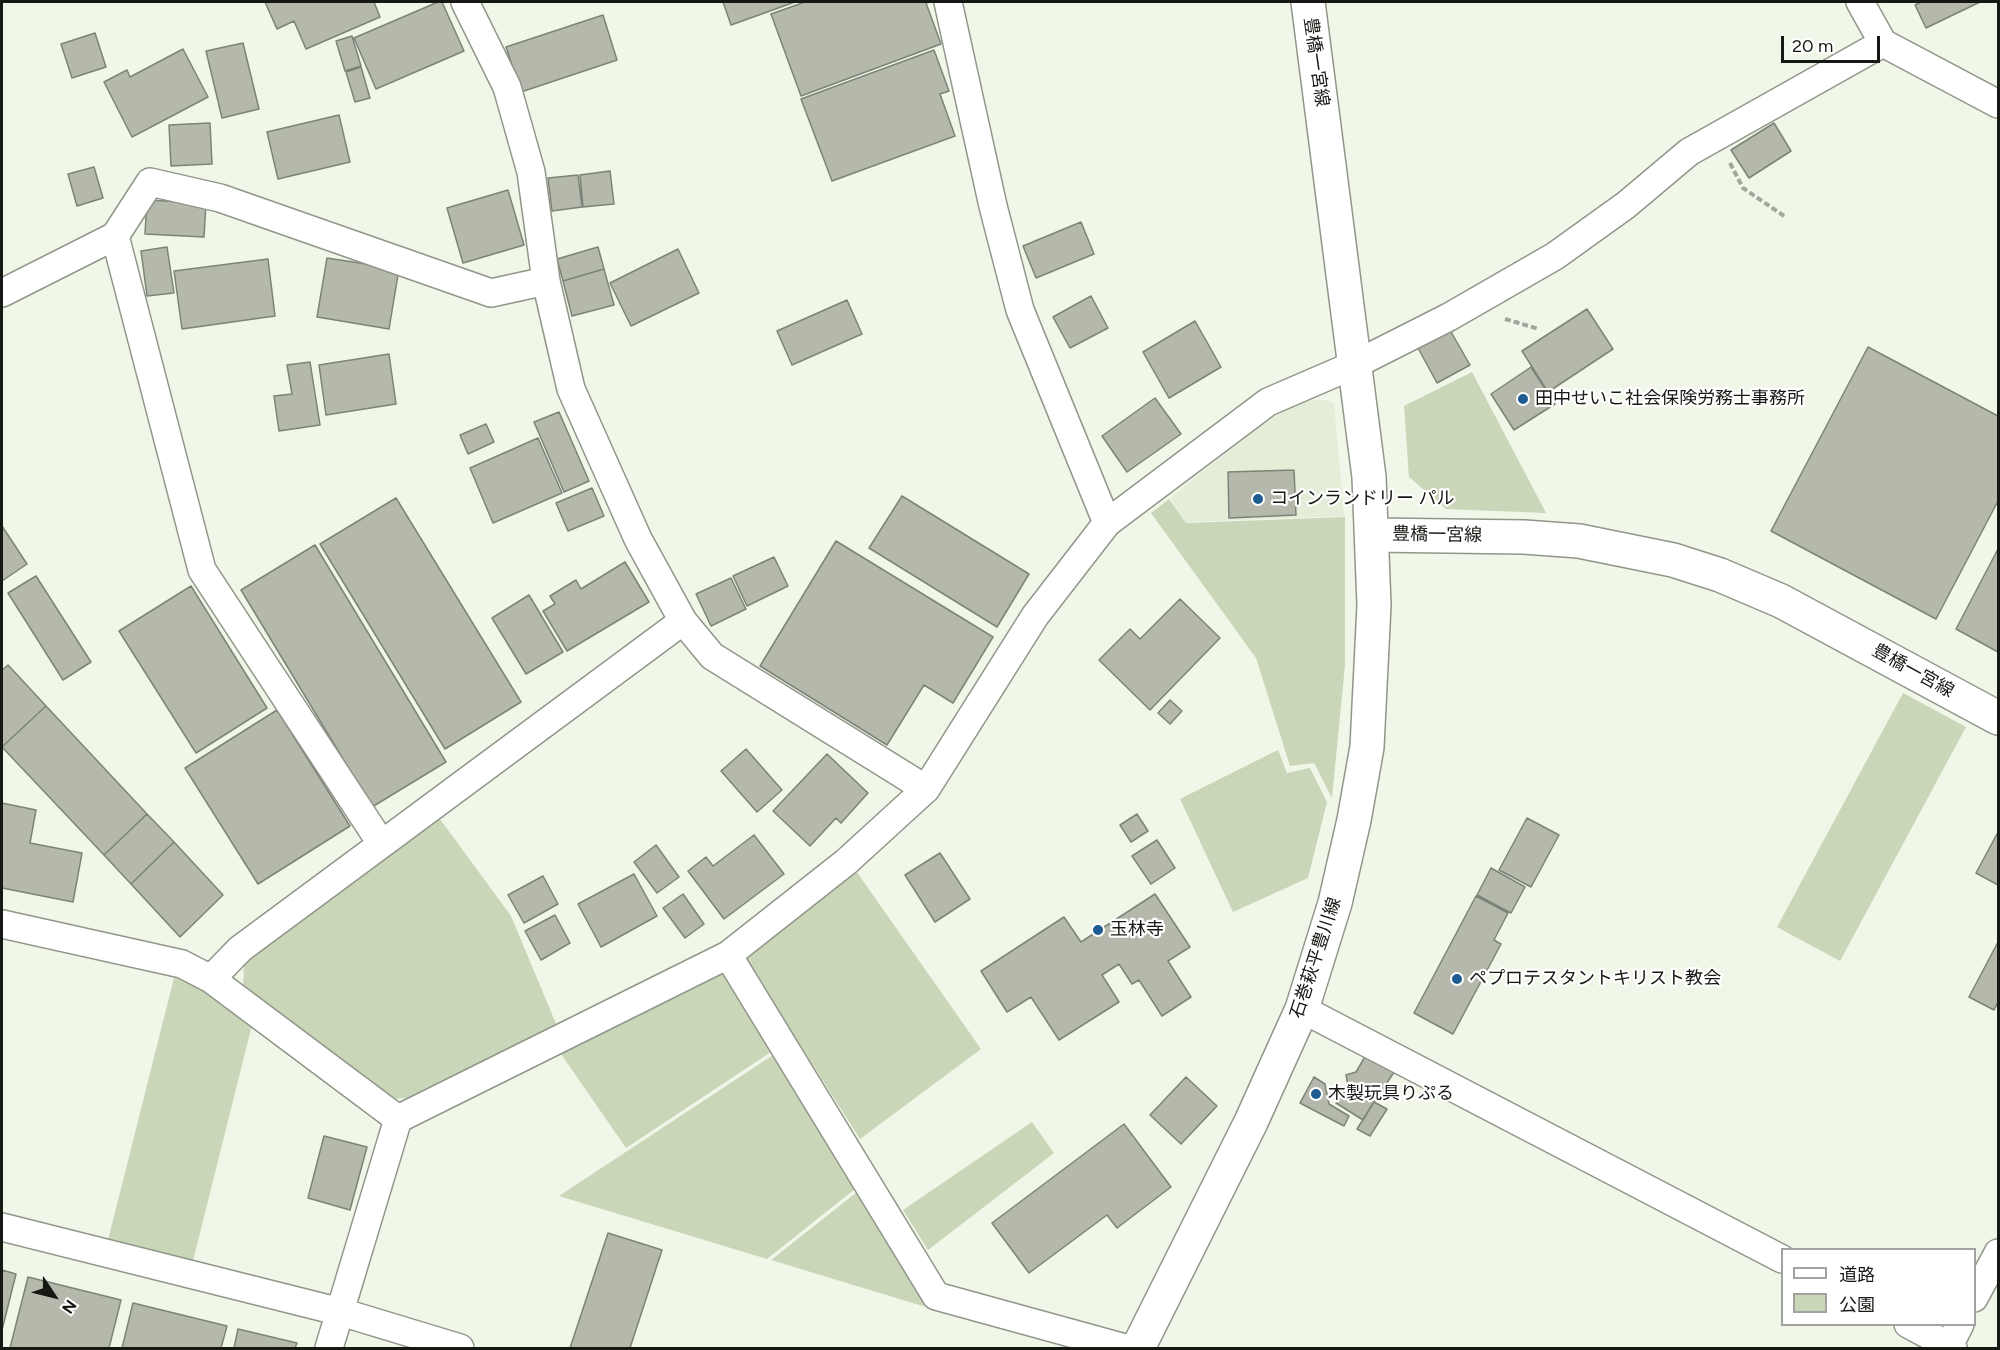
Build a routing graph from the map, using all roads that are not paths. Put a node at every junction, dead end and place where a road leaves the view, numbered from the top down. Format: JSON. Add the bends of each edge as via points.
{"nodes":[{"id":1,"x":465,"y":2,"type":"edge"},
{"id":2,"x":948,"y":2,"type":"edge"},
{"id":3,"x":1308,"y":2,"type":"edge"},
{"id":4,"x":1860,"y":2,"type":"edge"},
{"id":5,"x":1882,"y":43,"type":"junction"},
{"id":6,"x":1998,"y":104,"type":"edge"},
{"id":7,"x":115,"y":236,"type":"junction"},
{"id":8,"x":546,"y":281,"type":"junction"},
{"id":9,"x":2,"y":293,"type":"edge"},
{"id":10,"x":1356,"y":364,"type":"junction"},
{"id":11,"x":1107,"y":523,"type":"junction"},
{"id":12,"x":1373,"y":535,"type":"junction"},
{"id":13,"x":684,"y":621,"type":"junction"},
{"id":14,"x":1998,"y":718,"type":"edge"},
{"id":15,"x":926,"y":789,"type":"junction"},
{"id":16,"x":381,"y":843,"type":"junction"},
{"id":17,"x":2,"y":924,"type":"edge"},
{"id":18,"x":728,"y":955,"type":"junction"},
{"id":19,"x":212,"y":979,"type":"junction"},
{"id":20,"x":1302,"y":1009,"type":"junction"},
{"id":21,"x":398,"y":1119,"type":"junction"},
{"id":22,"x":2,"y":1227,"type":"edge"},
{"id":23,"x":1998,"y":1253,"type":"edge"},
{"id":24,"x":1781,"y":1258,"type":"edge"},
{"id":25,"x":1976,"y":1294,"type":"edge"},
{"id":26,"x":340,"y":1311,"type":"junction"},
{"id":27,"x":1913,"y":1326,"type":"edge"},
{"id":28,"x":1953,"y":1342,"type":"edge"},
{"id":29,"x":329,"y":1348,"type":"edge"},
{"id":30,"x":460,"y":1348,"type":"edge"},
{"id":31,"x":1125,"y":1348,"type":"edge"},
{"id":32,"x":1138,"y":1348,"type":"edge"}],
"edges":[{"from":1,"to":8,"type":"street","via":[[507,87],[531,172]]},
{"from":2,"to":11,"type":"street","via":[[1020,310]]},
{"from":3,"to":10,"type":"main road","name":"豊橋一宮線"},
{"from":4,"to":5,"type":"street"},
{"from":5,"to":6,"type":"street"},
{"from":5,"to":10,"type":"street","via":[[1689,152],[1626,205],[1555,256],[1449,317]]},
{"from":7,"to":8,"type":"street","via":[[150,182],[220,198],[491,293]]},
{"from":7,"to":9,"type":"street"},
{"from":7,"to":16,"type":"street","via":[[202,570]]},
{"from":8,"to":13,"type":"street","via":[[571,389],[638,539]]},
{"from":10,"to":11,"type":"street","via":[[1268,402]]},
{"from":10,"to":12,"type":"main road","name":"豊橋一宮線"},
{"from":11,"to":15,"type":"street","via":[[1035,616]]},
{"from":12,"to":14,"type":"main road","name":"豊橋一宮線","via":[[1535,538],[1630,550],[1673,560],[1781,601]]},
{"from":12,"to":20,"type":"main road","name":"石巻萩平豊川線","via":[[1367,747],[1335,903]]},
{"from":13,"to":15,"type":"street","via":[[712,656]]},
{"from":13,"to":16,"type":"street"},
{"from":15,"to":18,"type":"street","via":[[846,862]]},
{"from":16,"to":19,"type":"street","via":[[240,948]]},
{"from":17,"to":19,"type":"street","via":[[182,964]]},
{"from":18,"to":21,"type":"street"},
{"from":18,"to":31,"type":"street","via":[[936,1296]]},
{"from":19,"to":21,"type":"street"},
{"from":20,"to":24,"type":"street"},
{"from":20,"to":32,"type":"main road","name":"石巻萩平豊川線","via":[[1251,1122]]},
{"from":21,"to":26,"type":"street"},
{"from":22,"to":26,"type":"street"},
{"from":23,"to":25,"type":"street"},
{"from":26,"to":29,"type":"street"},
{"from":26,"to":30,"type":"street"},
{"from":27,"to":28,"type":"street"}]}
